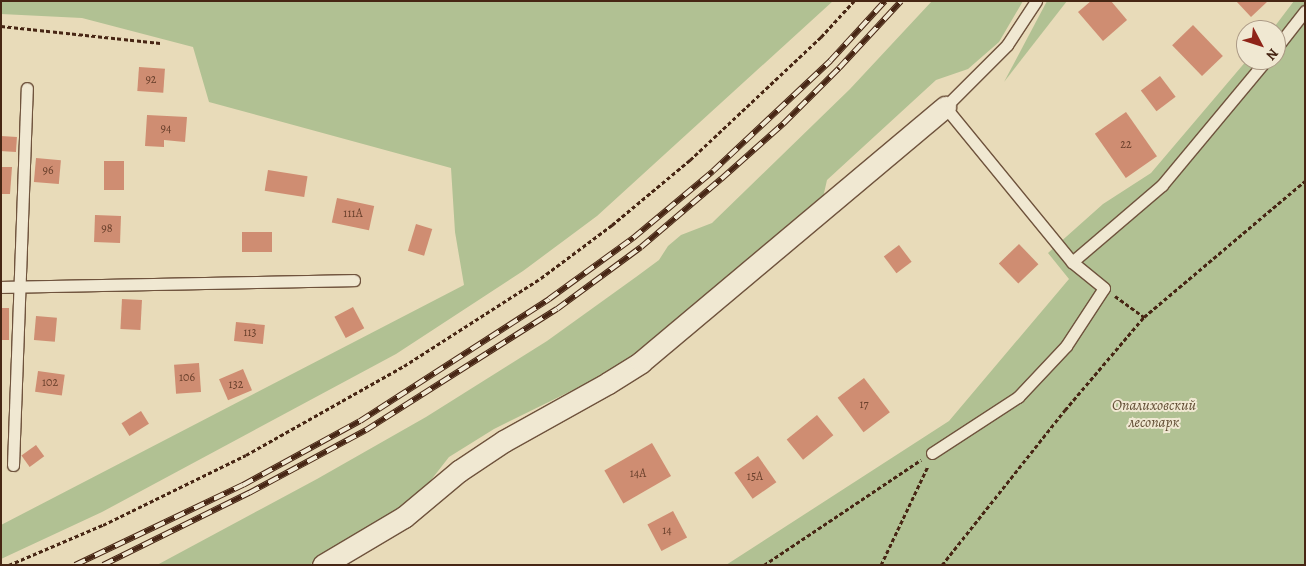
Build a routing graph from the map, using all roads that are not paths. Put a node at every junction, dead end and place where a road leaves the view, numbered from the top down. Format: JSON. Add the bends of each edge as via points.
{"nodes":[{"id":1,"x":1036,"y":1,"type":"edge"},
{"id":2,"x":1305,"y":11,"type":"edge"},
{"id":3,"x":1286,"y":35,"type":"edge"},
{"id":4,"x":1258,"y":70,"type":"edge"},
{"id":5,"x":27,"y":88,"type":"dead end"},
{"id":6,"x":945,"y":107,"type":"junction"},
{"id":7,"x":1072,"y":262,"type":"junction"},
{"id":8,"x":354,"y":280,"type":"dead end"},
{"id":9,"x":1,"y":287,"type":"edge"},
{"id":10,"x":18,"y":287,"type":"junction"},
{"id":11,"x":932,"y":453,"type":"road end"},
{"id":12,"x":13,"y":465,"type":"dead end"},
{"id":13,"x":323,"y":565,"type":"edge"}],
"edges":[{"from":1,"to":6,"type":"lane","via":[[1007,45]]},
{"from":2,"to":3,"type":"lane"},
{"from":4,"to":7,"type":"lane","via":[[1162,185]]},
{"from":5,"to":10,"type":"lane"},
{"from":6,"to":7,"type":"lane"},
{"from":6,"to":13,"type":"street","via":[[641,362],[504,440],[459,471],[404,517]]},
{"from":7,"to":11,"type":"lane","via":[[1104,288],[1066,346],[1018,398]]},
{"from":8,"to":10,"type":"lane"},
{"from":9,"to":10,"type":"lane"},
{"from":10,"to":12,"type":"lane"}]}
